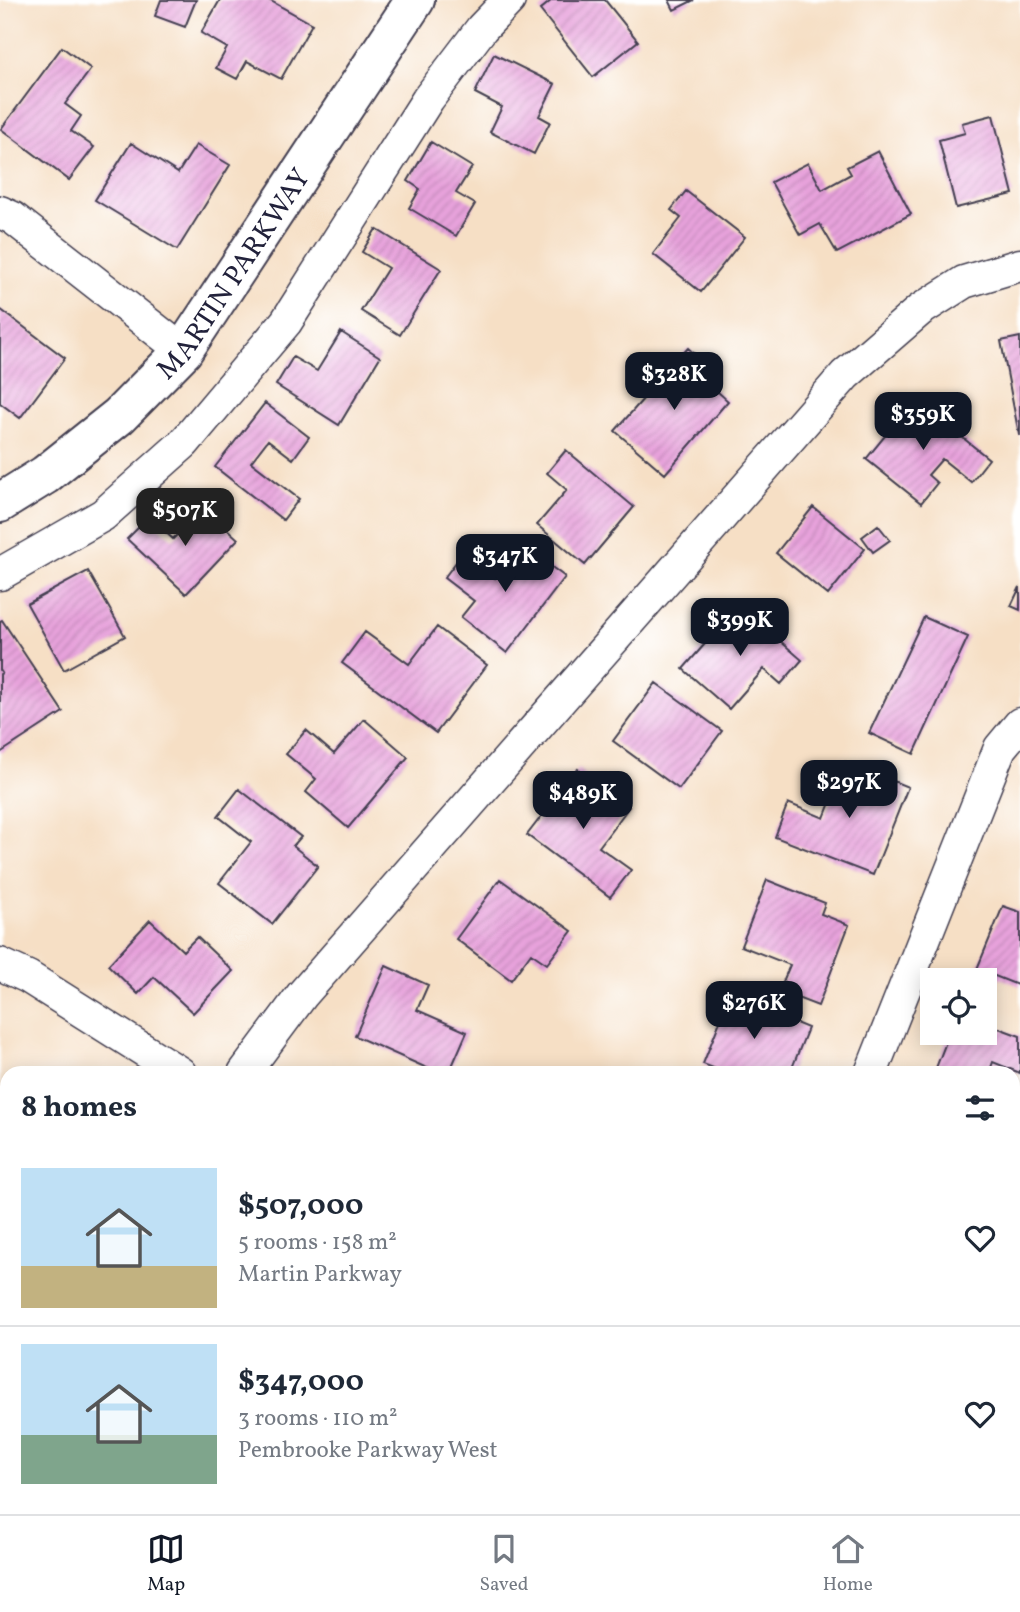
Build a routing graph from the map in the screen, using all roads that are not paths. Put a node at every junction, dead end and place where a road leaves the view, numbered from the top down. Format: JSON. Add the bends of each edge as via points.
{"nodes":[{"id":1,"x":509,"y":0,"type":"edge"},
{"id":2,"x":407,"y":2,"type":"edge"},
{"id":3,"x":0,"y":212,"type":"edge"},
{"id":4,"x":1006,"y":269,"type":"edge"},
{"id":5,"x":183,"y":351,"type":"junction"},
{"id":6,"x":0,"y":503,"type":"edge"},
{"id":7,"x":0,"y":575,"type":"edge"},
{"id":8,"x":1020,"y":724,"type":"edge"},
{"id":9,"x":14,"y":971,"type":"edge"},
{"id":10,"x":169,"y":1066,"type":"edge"},
{"id":11,"x":249,"y":1066,"type":"edge"},
{"id":12,"x":874,"y":1066,"type":"edge"}],
"edges":[{"from":1,"to":7,"type":"street","via":[[428,99],[286,322],[184,443],[103,515]]},
{"from":2,"to":5,"type":"street","name":"MARTIN PARKWAY"},
{"from":3,"to":5,"type":"street"},
{"from":4,"to":11,"type":"street","via":[[964,282],[920,310],[845,375],[302,995]]},
{"from":5,"to":6,"type":"street","name":"MARTIN PARKWAY","via":[[119,416],[45,475]]},
{"from":8,"to":12,"type":"street","via":[[1000,748]]},
{"from":9,"to":10,"type":"street"}]}
